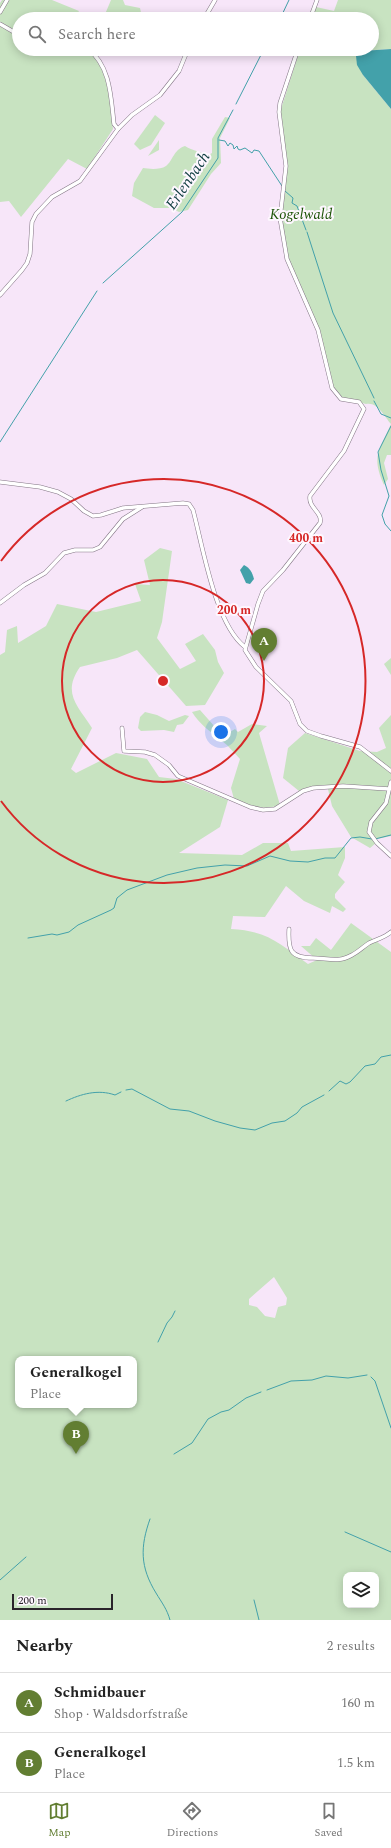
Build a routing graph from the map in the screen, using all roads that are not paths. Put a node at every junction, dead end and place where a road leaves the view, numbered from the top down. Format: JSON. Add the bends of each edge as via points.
{"nodes":[{"id":1,"x":7,"y":0,"type":"edge"},
{"id":2,"x":215,"y":0,"type":"edge"},
{"id":3,"x":317,"y":0,"type":"edge"},
{"id":4,"x":0,"y":12,"type":"edge"},
{"id":5,"x":208,"y":12,"type":"edge"},
{"id":6,"x":313,"y":12,"type":"edge"},
{"id":7,"x":0,"y":24,"type":"edge"},
{"id":8,"x":12,"y":31,"type":"edge"},
{"id":9,"x":95,"y":56,"type":"edge"},
{"id":10,"x":185,"y":56,"type":"edge"},
{"id":11,"x":296,"y":56,"type":"edge"},
{"id":12,"x":118,"y":129,"type":"junction"},
{"id":13,"x":0,"y":294,"type":"edge"},
{"id":14,"x":0,"y":482,"type":"edge"},
{"id":15,"x":142,"y":508,"type":"junction"},
{"id":16,"x":0,"y":603,"type":"edge"},
{"id":17,"x":245,"y":647,"type":"junction"},
{"id":18,"x":122,"y":728,"type":"dead end"},
{"id":19,"x":391,"y":771,"type":"edge"},
{"id":20,"x":391,"y":782,"type":"edge"},
{"id":21,"x":389,"y":789,"type":"junction"},
{"id":22,"x":391,"y":856,"type":"edge"},
{"id":23,"x":289,"y":929,"type":"dead end"},
{"id":24,"x":391,"y":932,"type":"edge"}],
"edges":[{"from":1,"to":4,"type":"street"},
{"from":2,"to":5,"type":"street"},
{"from":3,"to":6,"type":"street"},
{"from":7,"to":8,"type":"street"},
{"from":9,"to":12,"type":"street","via":[[106,74],[114,124]]},
{"from":10,"to":12,"type":"street","via":[[179,71],[160,94]]},
{"from":11,"to":17,"type":"street","via":[[279,112],[286,166],[280,218],[286,259],[318,330],[332,388],[342,398],[359,402],[364,409],[344,451],[310,496],[310,503],[319,515],[320,523],[263,591]]},
{"from":12,"to":13,"type":"street","via":[[84,176],[76,184],[52,197],[35,216],[27,263]]},
{"from":14,"to":15,"type":"street","via":[[58,492],[93,516],[101,516],[123,508]]},
{"from":15,"to":16,"type":"street","via":[[122,519],[100,547],[93,550],[64,552],[45,573]]},
{"from":15,"to":17,"type":"street","via":[[183,503],[191,506],[206,566],[224,618],[230,630]]},
{"from":17,"to":19,"type":"street","via":[[252,663],[291,701],[300,724],[307,731],[360,747]]},
{"from":18,"to":21,"type":"street","via":[[124,751],[145,752],[155,756],[178,776],[250,807],[263,810],[275,809],[303,791],[313,788],[343,786]]},
{"from":20,"to":21,"type":"street"},
{"from":21,"to":22,"type":"street","via":[[386,803],[371,822],[369,832]]},
{"from":23,"to":24,"type":"street","via":[[288,944],[296,955],[302,958],[328,960],[351,956]]}]}
